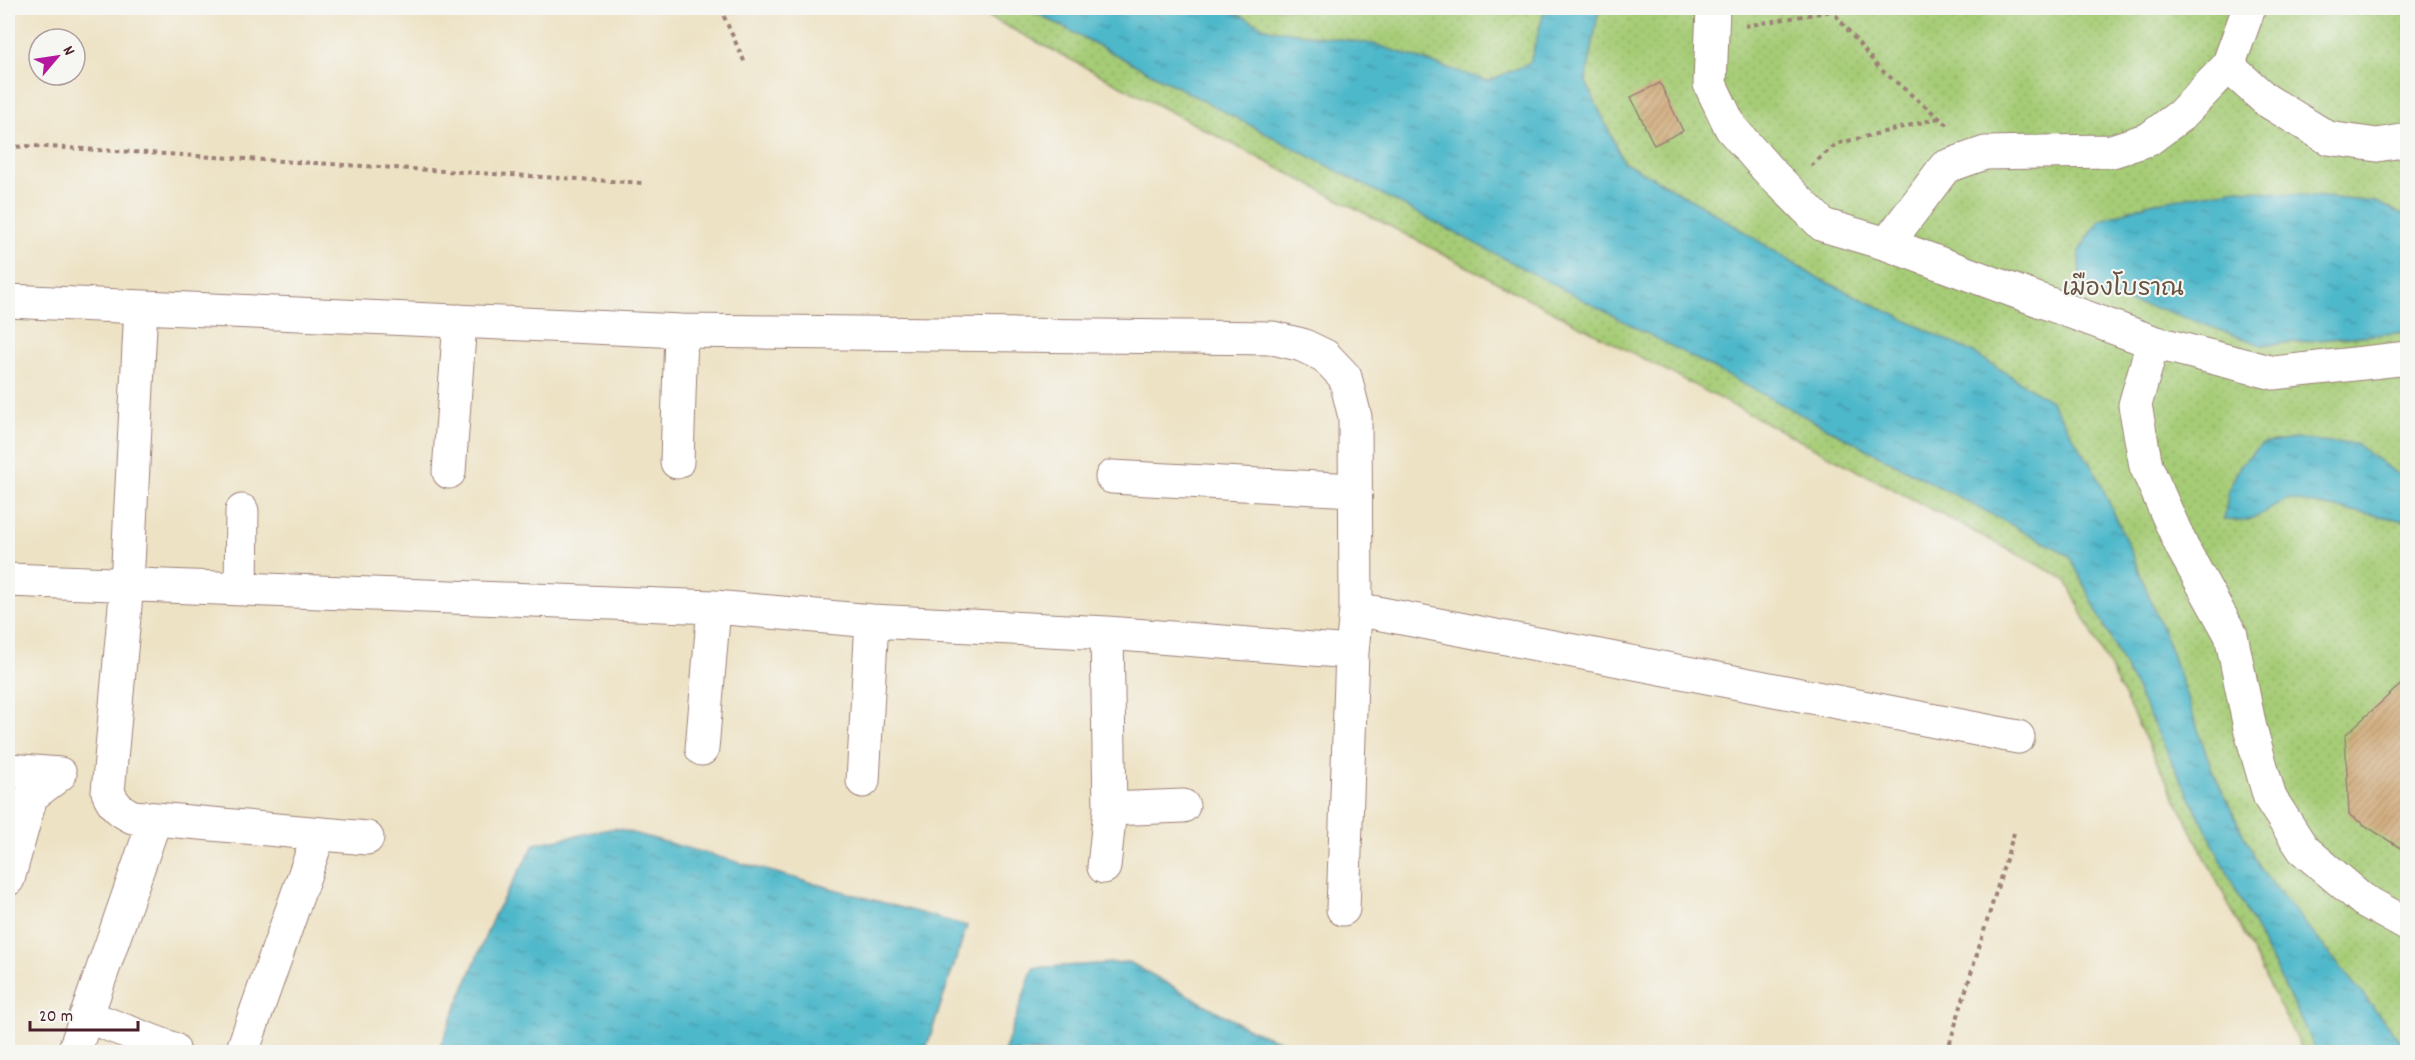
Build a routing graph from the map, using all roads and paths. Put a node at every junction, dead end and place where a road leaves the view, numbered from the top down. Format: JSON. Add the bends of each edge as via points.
{"nodes":[{"id":1,"x":720,"y":8,"type":"edge"},
{"id":2,"x":2249,"y":8,"type":"edge"},
{"id":3,"x":1832,"y":9,"type":"edge"},
{"id":4,"x":1712,"y":20,"type":"edge"},
{"id":5,"x":745,"y":63,"type":"dead end"},
{"id":6,"x":2228,"y":66,"type":"junction"},
{"id":7,"x":1939,"y":118,"type":"junction"},
{"id":8,"x":2408,"y":140,"type":"edge"},
{"id":9,"x":8,"y":147,"type":"edge"},
{"id":10,"x":1985,"y":153,"type":"junction"},
{"id":11,"x":643,"y":183,"type":"dead end"},
{"id":12,"x":1785,"y":188,"type":"junction"},
{"id":13,"x":1887,"y":244,"type":"junction"},
{"id":14,"x":8,"y":301,"type":"edge"},
{"id":15,"x":141,"y":307,"type":"junction"},
{"id":16,"x":460,"y":321,"type":"junction"},
{"id":17,"x":681,"y":331,"type":"junction"},
{"id":18,"x":2153,"y":342,"type":"junction"},
{"id":19,"x":2408,"y":358,"type":"edge"},
{"id":20,"x":676,"y":462,"type":"dead end"},
{"id":21,"x":449,"y":472,"type":"dead end"},
{"id":22,"x":1112,"y":477,"type":"dead end"},
{"id":23,"x":1354,"y":490,"type":"junction"},
{"id":24,"x":242,"y":511,"type":"dead end"},
{"id":25,"x":8,"y":580,"type":"edge"},
{"id":26,"x":126,"y":584,"type":"junction"},
{"id":27,"x":241,"y":589,"type":"junction"},
{"id":28,"x":714,"y":608,"type":"junction"},
{"id":29,"x":1356,"y":609,"type":"junction"},
{"id":30,"x":872,"y":621,"type":"junction"},
{"id":31,"x":1107,"y":633,"type":"junction"},
{"id":32,"x":1352,"y":652,"type":"junction"},
{"id":33,"x":2018,"y":737,"type":"dead end"},
{"id":34,"x":702,"y":749,"type":"dead end"},
{"id":35,"x":8,"y":770,"type":"edge"},
{"id":36,"x":108,"y":777,"type":"junction"},
{"id":37,"x":863,"y":781,"type":"dead end"},
{"id":38,"x":1183,"y":806,"type":"dead end"},
{"id":39,"x":1110,"y":809,"type":"junction"},
{"id":40,"x":155,"y":819,"type":"junction"},
{"id":41,"x":2014,"y":833,"type":"dead end"},
{"id":42,"x":319,"y":834,"type":"junction"},
{"id":43,"x":368,"y":838,"type":"dead end"},
{"id":44,"x":1104,"y":867,"type":"dead end"},
{"id":45,"x":8,"y":879,"type":"edge"},
{"id":46,"x":1343,"y":909,"type":"dead end"},
{"id":47,"x":2408,"y":925,"type":"edge"},
{"id":48,"x":86,"y":1016,"type":"junction"},
{"id":49,"x":173,"y":1049,"type":"dead end"},
{"id":50,"x":74,"y":1053,"type":"edge"},
{"id":51,"x":242,"y":1053,"type":"edge"},
{"id":52,"x":1947,"y":1053,"type":"edge"}],
"edges":[{"from":1,"to":5,"type":"path"},
{"from":2,"to":6,"type":"street"},
{"from":3,"to":4,"type":"path"},
{"from":3,"to":7,"type":"path","via":[[1878,67]]},
{"from":4,"to":12,"type":"street","via":[[1710,84],[1731,128]]},
{"from":6,"to":8,"type":"street","via":[[2266,100],[2328,138],[2377,146]]},
{"from":6,"to":10,"type":"street","via":[[2181,115],[2149,139],[2112,152]]},
{"from":7,"to":10,"type":"path"},
{"from":7,"to":12,"type":"path","via":[[1836,144]]},
{"from":9,"to":11,"type":"path"},
{"from":10,"to":13,"type":"street","via":[[1945,167]]},
{"from":12,"to":13,"type":"street","via":[[1823,225]]},
{"from":13,"to":18,"type":"street"},
{"from":14,"to":15,"type":"street"},
{"from":15,"to":16,"type":"street"},
{"from":15,"to":26,"type":"street"},
{"from":16,"to":17,"type":"street"},
{"from":16,"to":21,"type":"street"},
{"from":17,"to":20,"type":"street"},
{"from":17,"to":23,"type":"street","via":[[1274,338],[1325,356],[1345,377],[1356,417]]},
{"from":18,"to":19,"type":"street","via":[[2274,374]]},
{"from":18,"to":47,"type":"street","via":[[2135,405],[2146,466],[2182,547],[2231,635],[2250,728],[2270,798],[2303,849],[2363,900]]},
{"from":22,"to":23,"type":"street"},
{"from":23,"to":29,"type":"street"},
{"from":24,"to":27,"type":"street"},
{"from":25,"to":26,"type":"street"},
{"from":26,"to":27,"type":"street"},
{"from":26,"to":36,"type":"street"},
{"from":27,"to":28,"type":"street"},
{"from":28,"to":30,"type":"street"},
{"from":28,"to":34,"type":"street"},
{"from":29,"to":32,"type":"street"},
{"from":29,"to":33,"type":"street"},
{"from":30,"to":31,"type":"street"},
{"from":30,"to":37,"type":"street"},
{"from":31,"to":32,"type":"street"},
{"from":31,"to":39,"type":"street"},
{"from":32,"to":46,"type":"street"},
{"from":35,"to":36,"type":"street"},
{"from":35,"to":45,"type":"street","via":[[60,774],[31,796]]},
{"from":36,"to":40,"type":"street","via":[[112,803],[121,812]]},
{"from":38,"to":39,"type":"street"},
{"from":39,"to":44,"type":"street"},
{"from":40,"to":42,"type":"street"},
{"from":40,"to":48,"type":"street"},
{"from":41,"to":52,"type":"path"},
{"from":42,"to":43,"type":"street"},
{"from":42,"to":51,"type":"street"},
{"from":48,"to":49,"type":"street"},
{"from":48,"to":50,"type":"street"}]}
